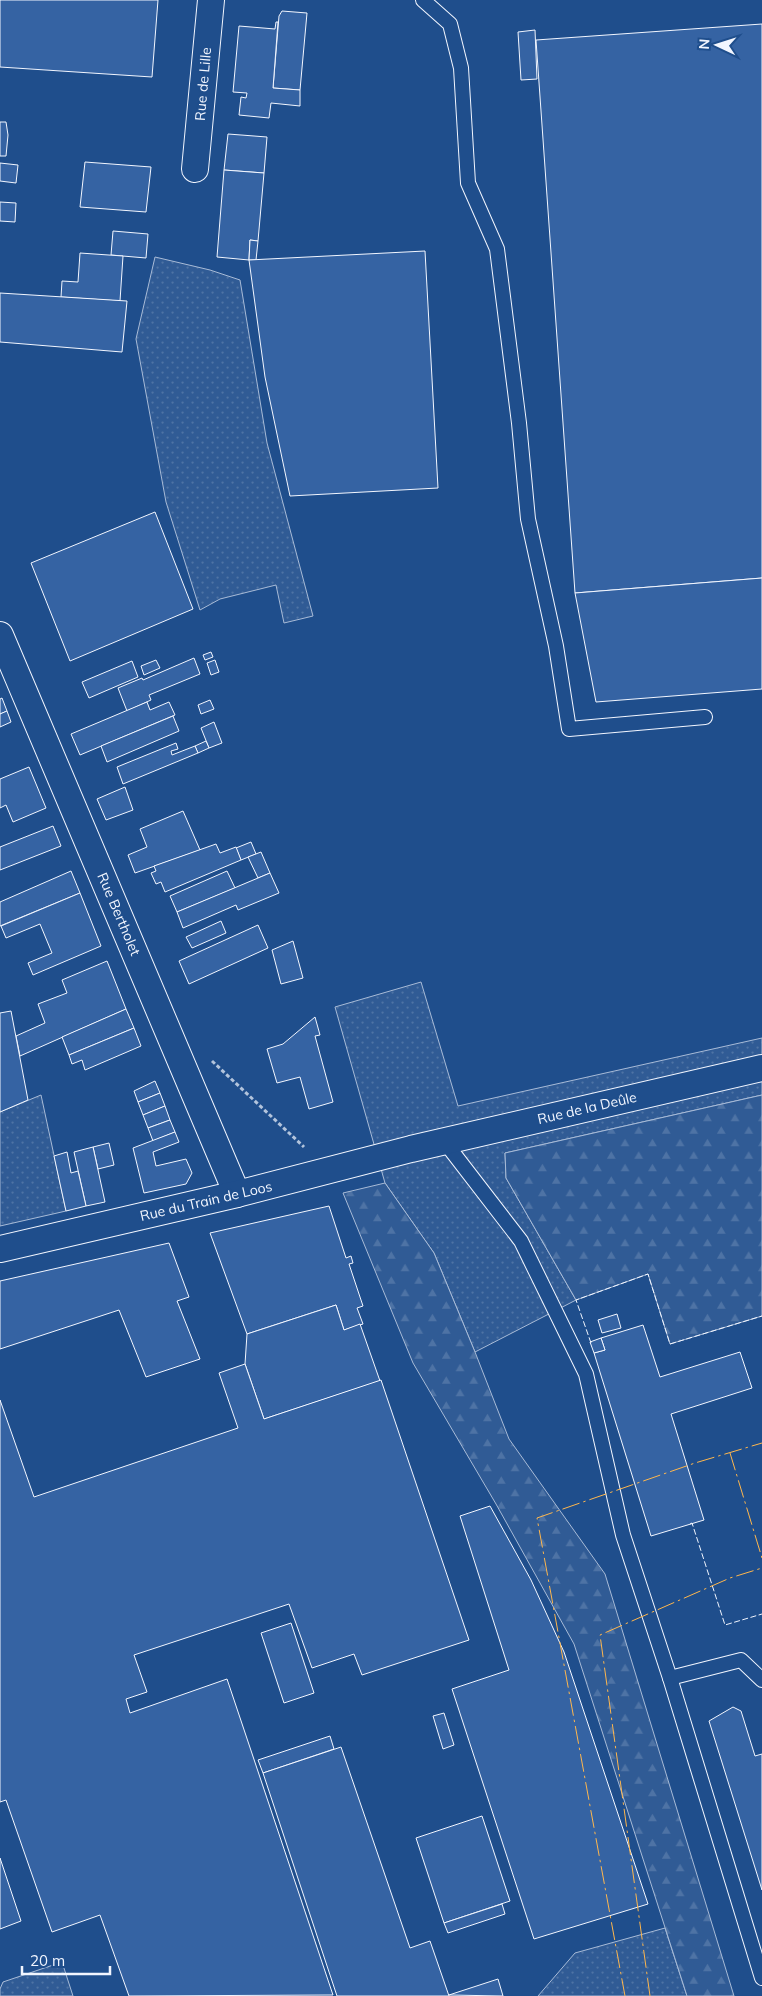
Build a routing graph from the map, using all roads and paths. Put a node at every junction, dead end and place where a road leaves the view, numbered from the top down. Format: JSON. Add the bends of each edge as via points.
{"nodes":[{"id":1,"x":211,"y":0,"type":"edge"},
{"id":2,"x":423,"y":0,"type":"edge"},
{"id":3,"x":195,"y":169,"type":"dead end"},
{"id":4,"x":0,"y":635,"type":"edge"},
{"id":5,"x":704,"y":717,"type":"dead end"},
{"id":6,"x":210,"y":1059,"type":"dead end"},
{"id":7,"x":762,"y":1068,"type":"edge"},
{"id":8,"x":444,"y":1141,"type":"junction"},
{"id":9,"x":411,"y":1149,"type":"joint"},
{"id":10,"x":330,"y":1171,"type":"junction"},
{"id":11,"x":238,"y":1194,"type":"junction"},
{"id":12,"x":0,"y":1248,"type":"edge"},
{"id":13,"x":670,"y":1678,"type":"junction"},
{"id":14,"x":762,"y":1680,"type":"edge"},
{"id":15,"x":762,"y":1978,"type":"edge"}],
"edges":[{"from":1,"to":3,"type":"street","name":"Rue de Lille"},
{"from":2,"to":5,"type":"lane","via":[[450,24],[461,68],[468,183],[498,249],[520,423],[528,519],[556,646],[569,729]]},
{"from":4,"to":11,"type":"street","name":"Rue Bertholet"},
{"from":6,"to":10,"type":"path"},
{"from":7,"to":8,"type":"street","name":"Rue de la Deûle"},
{"from":8,"to":9,"type":"street","name":"Rue de la Deûle"},
{"from":8,"to":13,"type":"lane","via":[[521,1241],[586,1374],[623,1535]]},
{"from":9,"to":10,"type":"street","name":"Rue du Train de Loos"},
{"from":10,"to":11,"type":"street","name":"Rue du Train de Loos"},
{"from":11,"to":12,"type":"street","name":"Rue du Train de Loos"},
{"from":13,"to":14,"type":"lane","via":[[741,1660]]},
{"from":13,"to":15,"type":"lane"}]}
